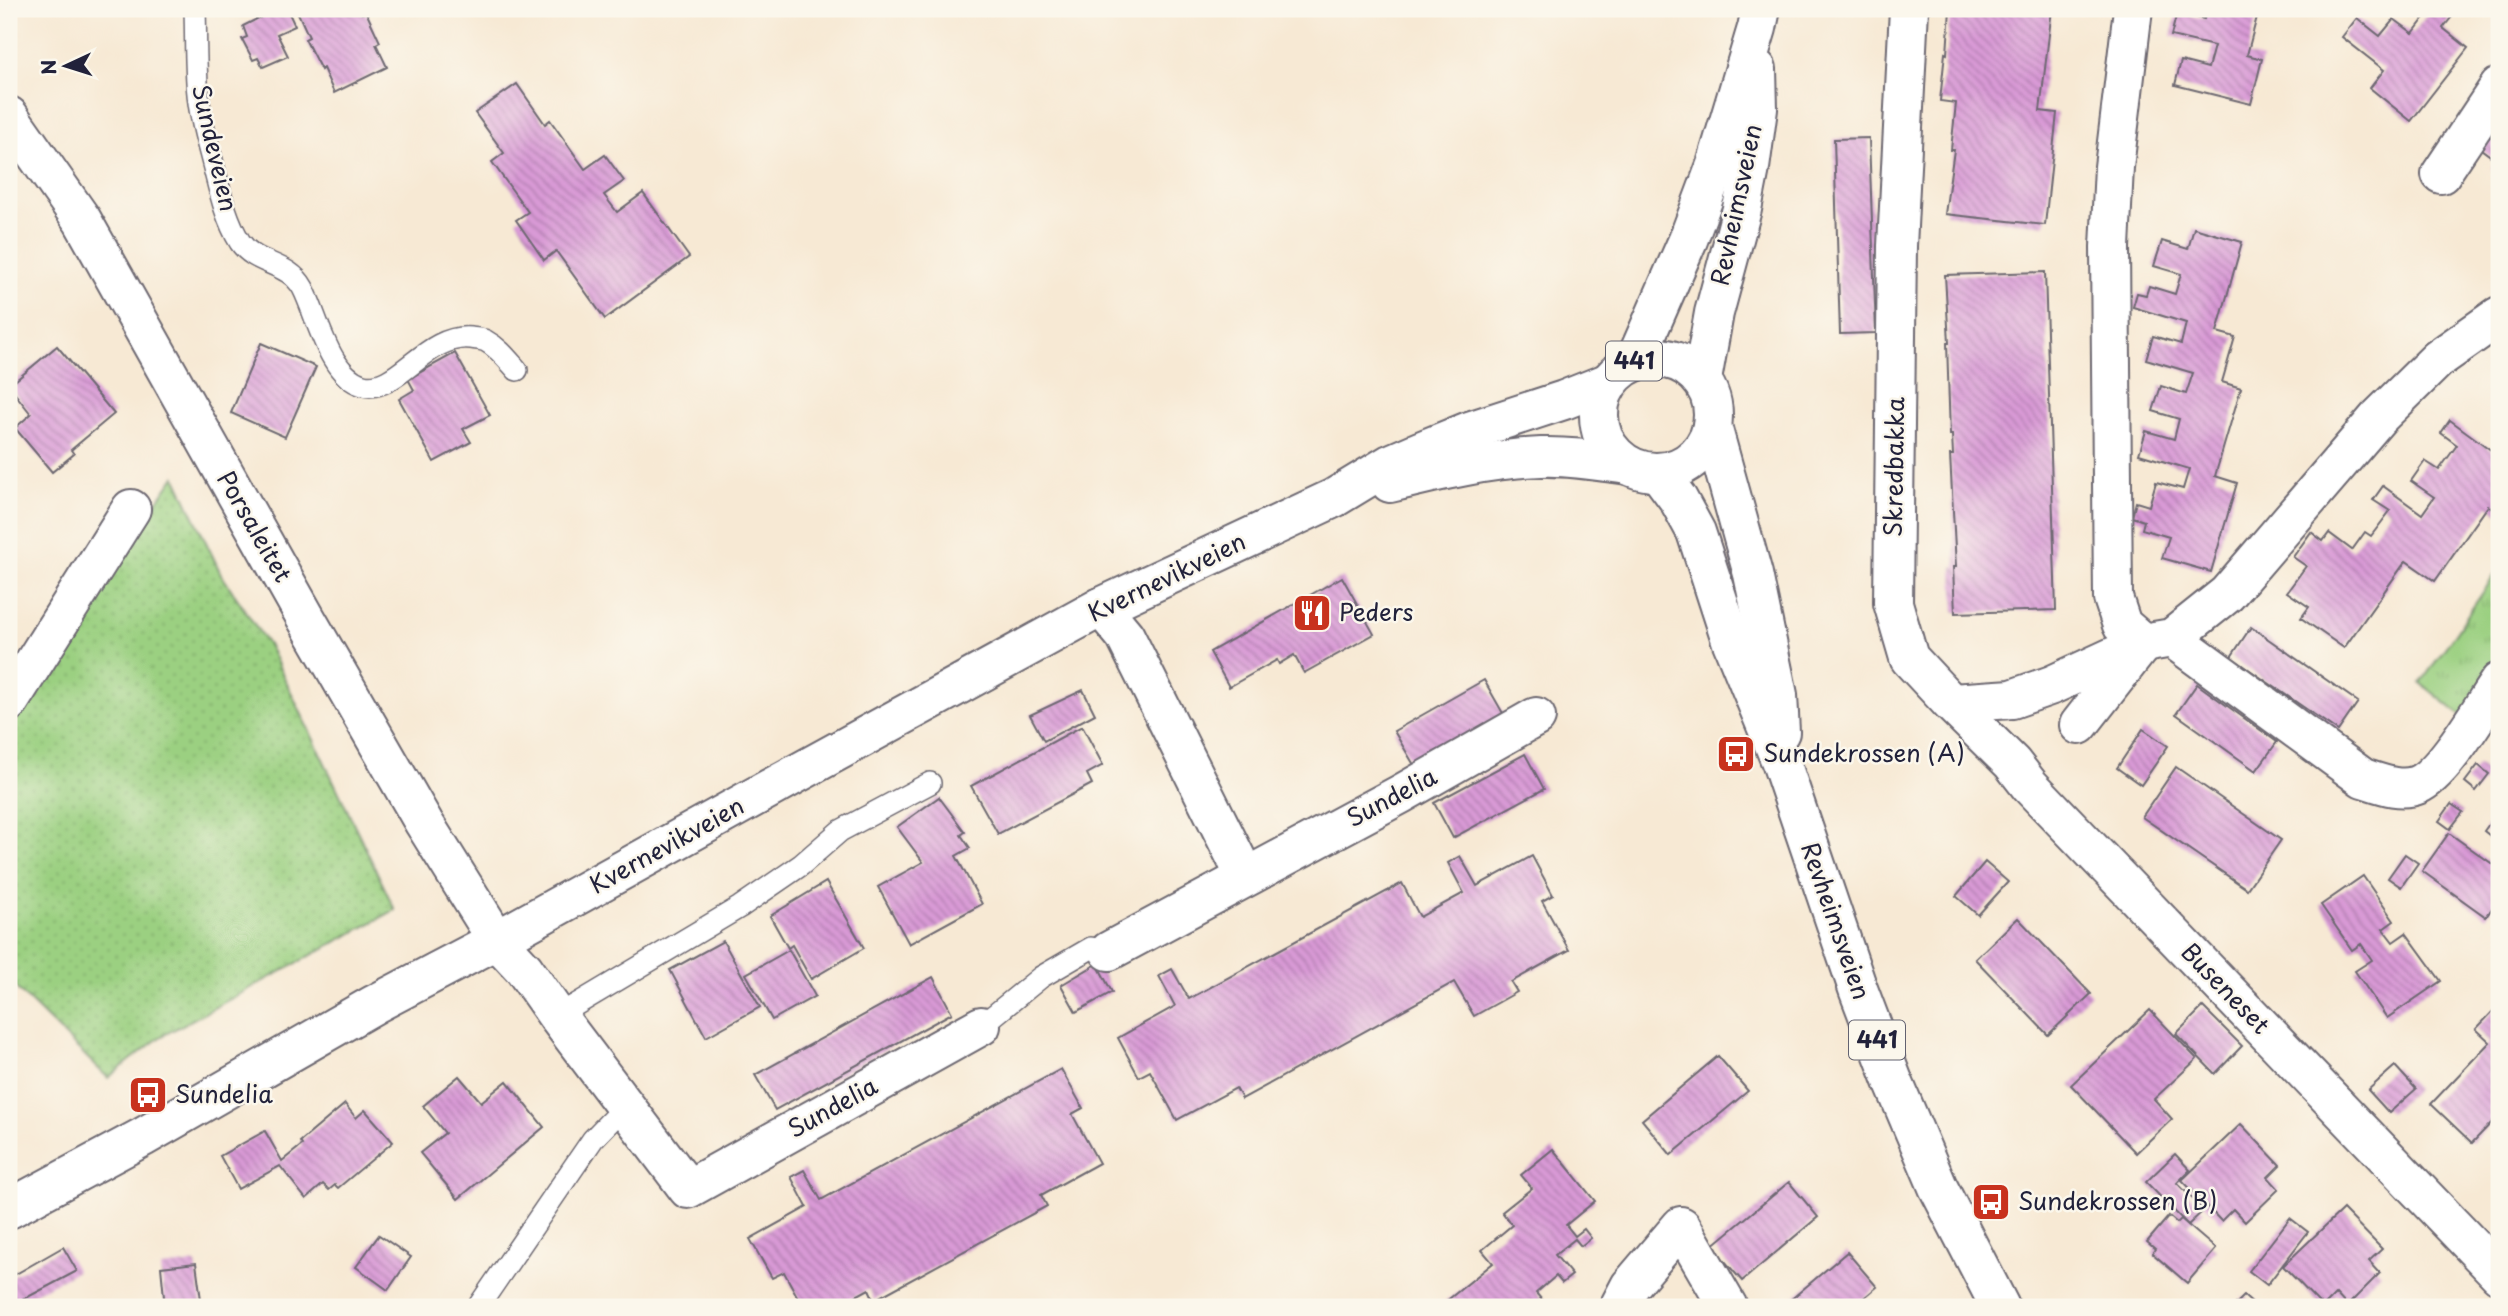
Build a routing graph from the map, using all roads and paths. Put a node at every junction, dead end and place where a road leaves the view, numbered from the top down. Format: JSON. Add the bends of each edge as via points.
{"nodes":[{"id":1,"x":195,"y":9,"type":"edge"},
{"id":2,"x":1909,"y":9,"type":"edge"},
{"id":3,"x":2133,"y":9,"type":"edge"},
{"id":4,"x":1759,"y":19,"type":"edge"},
{"id":5,"x":2499,"y":87,"type":"edge"},
{"id":6,"x":9,"y":116,"type":"edge"},
{"id":7,"x":2441,"y":174,"type":"dead end"},
{"id":8,"x":2499,"y":316,"type":"edge"},
{"id":9,"x":517,"y":370,"type":"dead end"},
{"id":10,"x":1621,"y":372,"type":"junction"},
{"id":11,"x":1702,"y":380,"type":"junction"},
{"id":12,"x":1712,"y":426,"type":"junction"},
{"id":13,"x":1643,"y":469,"type":"junction"},
{"id":14,"x":1334,"y":498,"type":"junction"},
{"id":15,"x":131,"y":509,"type":"dead end"},
{"id":16,"x":1101,"y":607,"type":"junction"},
{"id":17,"x":2158,"y":640,"type":"junction"},
{"id":18,"x":2499,"y":682,"type":"edge"},
{"id":19,"x":9,"y":702,"type":"edge"},
{"id":20,"x":1951,"y":703,"type":"junction"},
{"id":21,"x":1536,"y":717,"type":"dead end"},
{"id":22,"x":2079,"y":725,"type":"dead end"},
{"id":23,"x":1781,"y":762,"type":"junction"},
{"id":24,"x":930,"y":783,"type":"dead end"},
{"id":25,"x":1245,"y":876,"type":"junction"},
{"id":26,"x":498,"y":940,"type":"junction"},
{"id":27,"x":1110,"y":951,"type":"joint"},
{"id":28,"x":557,"y":1016,"type":"junction"},
{"id":29,"x":981,"y":1026,"type":"joint"},
{"id":30,"x":625,"y":1106,"type":"junction"},
{"id":31,"x":9,"y":1209,"type":"edge"},
{"id":32,"x":2499,"y":1274,"type":"edge"},
{"id":33,"x":478,"y":1307,"type":"edge"},
{"id":34,"x":1619,"y":1307,"type":"edge"},
{"id":35,"x":1728,"y":1307,"type":"edge"},
{"id":36,"x":2000,"y":1307,"type":"edge"}],
"edges":[{"from":1,"to":9,"type":"lane","name":"Sundeveien","via":[[198,96],[224,209],[241,244],[299,280],[324,340],[350,379],[379,386],[443,341],[463,338],[484,340]]},
{"from":2,"to":20,"type":"street","name":"Skredbakka","via":[[1897,246],[1893,603],[1909,658]]},
{"from":3,"to":17,"type":"street","via":[[2114,167],[2110,247],[2113,598],[2122,625]]},
{"from":4,"to":10,"type":"street","name":"Revheimsveien","number":"441","via":[[1716,165],[1688,240]]},
{"from":4,"to":11,"type":"street","name":"Revheimsveien","number":"441","via":[[1758,108],[1750,168]]},
{"from":5,"to":7,"type":"street"},
{"from":6,"to":26,"type":"street","name":"Porsaleitet","via":[[82,220],[424,823]]},
{"from":8,"to":17,"type":"street","via":[[2438,359],[2378,418],[2227,594]]},
{"from":10,"to":11,"type":"street","number":"441","via":[[1653,357],[1689,367]]},
{"from":10,"to":13,"type":"street","number":"441","via":[[1600,400],[1598,419],[1612,453]]},
{"from":10,"to":14,"type":"street","name":"Kvernevikveien","via":[[1564,400],[1469,431],[1390,464]]},
{"from":11,"to":12,"type":"street","number":"441","via":[[1711,397]]},
{"from":12,"to":13,"type":"street","via":[[1693,458],[1677,468]]},
{"from":12,"to":23,"type":"street","name":"Revheimsveien","number":"441","via":[[1749,561],[1775,681]]},
{"from":13,"to":14,"type":"street","name":"Kvernevikveien","via":[[1541,457],[1405,479]]},
{"from":13,"to":23,"type":"street","name":"Revheimsveien","number":"441","via":[[1678,499],[1696,532],[1731,640]]},
{"from":14,"to":16,"type":"street","name":"Kvernevikveien"},
{"from":15,"to":19,"type":"street"},
{"from":16,"to":25,"type":"street","via":[[1125,636]]},
{"from":16,"to":26,"type":"street","name":"Kvernevikveien"},
{"from":17,"to":18,"type":"street","via":[[2363,778],[2395,788],[2416,786],[2439,769]]},
{"from":17,"to":20,"type":"street","via":[[2012,699]]},
{"from":17,"to":22,"type":"street"},
{"from":20,"to":32,"type":"street","name":"Buseneset"},
{"from":21,"to":25,"type":"street","name":"Sundelia"},
{"from":23,"to":36,"type":"street","name":"Revheimsveien","number":"441","via":[[1893,1081],[1938,1187]]},
{"from":24,"to":28,"type":"lane","via":[[840,831],[802,865],[740,907]]},
{"from":25,"to":27,"type":"street","name":"Sundelia"},
{"from":26,"to":28,"type":"street","name":"Sundelia"},
{"from":26,"to":31,"type":"street","name":"Kvernevikveien"},
{"from":27,"to":29,"type":"lane","name":"Sundelia","via":[[1091,948],[1041,977]]},
{"from":28,"to":30,"type":"street","name":"Sundelia"},
{"from":29,"to":30,"type":"street","name":"Sundelia","via":[[688,1189]]},
{"from":30,"to":33,"type":"lane","via":[[593,1139]]},
{"from":34,"to":35,"type":"street","via":[[1630,1286],[1681,1226]]}]}
